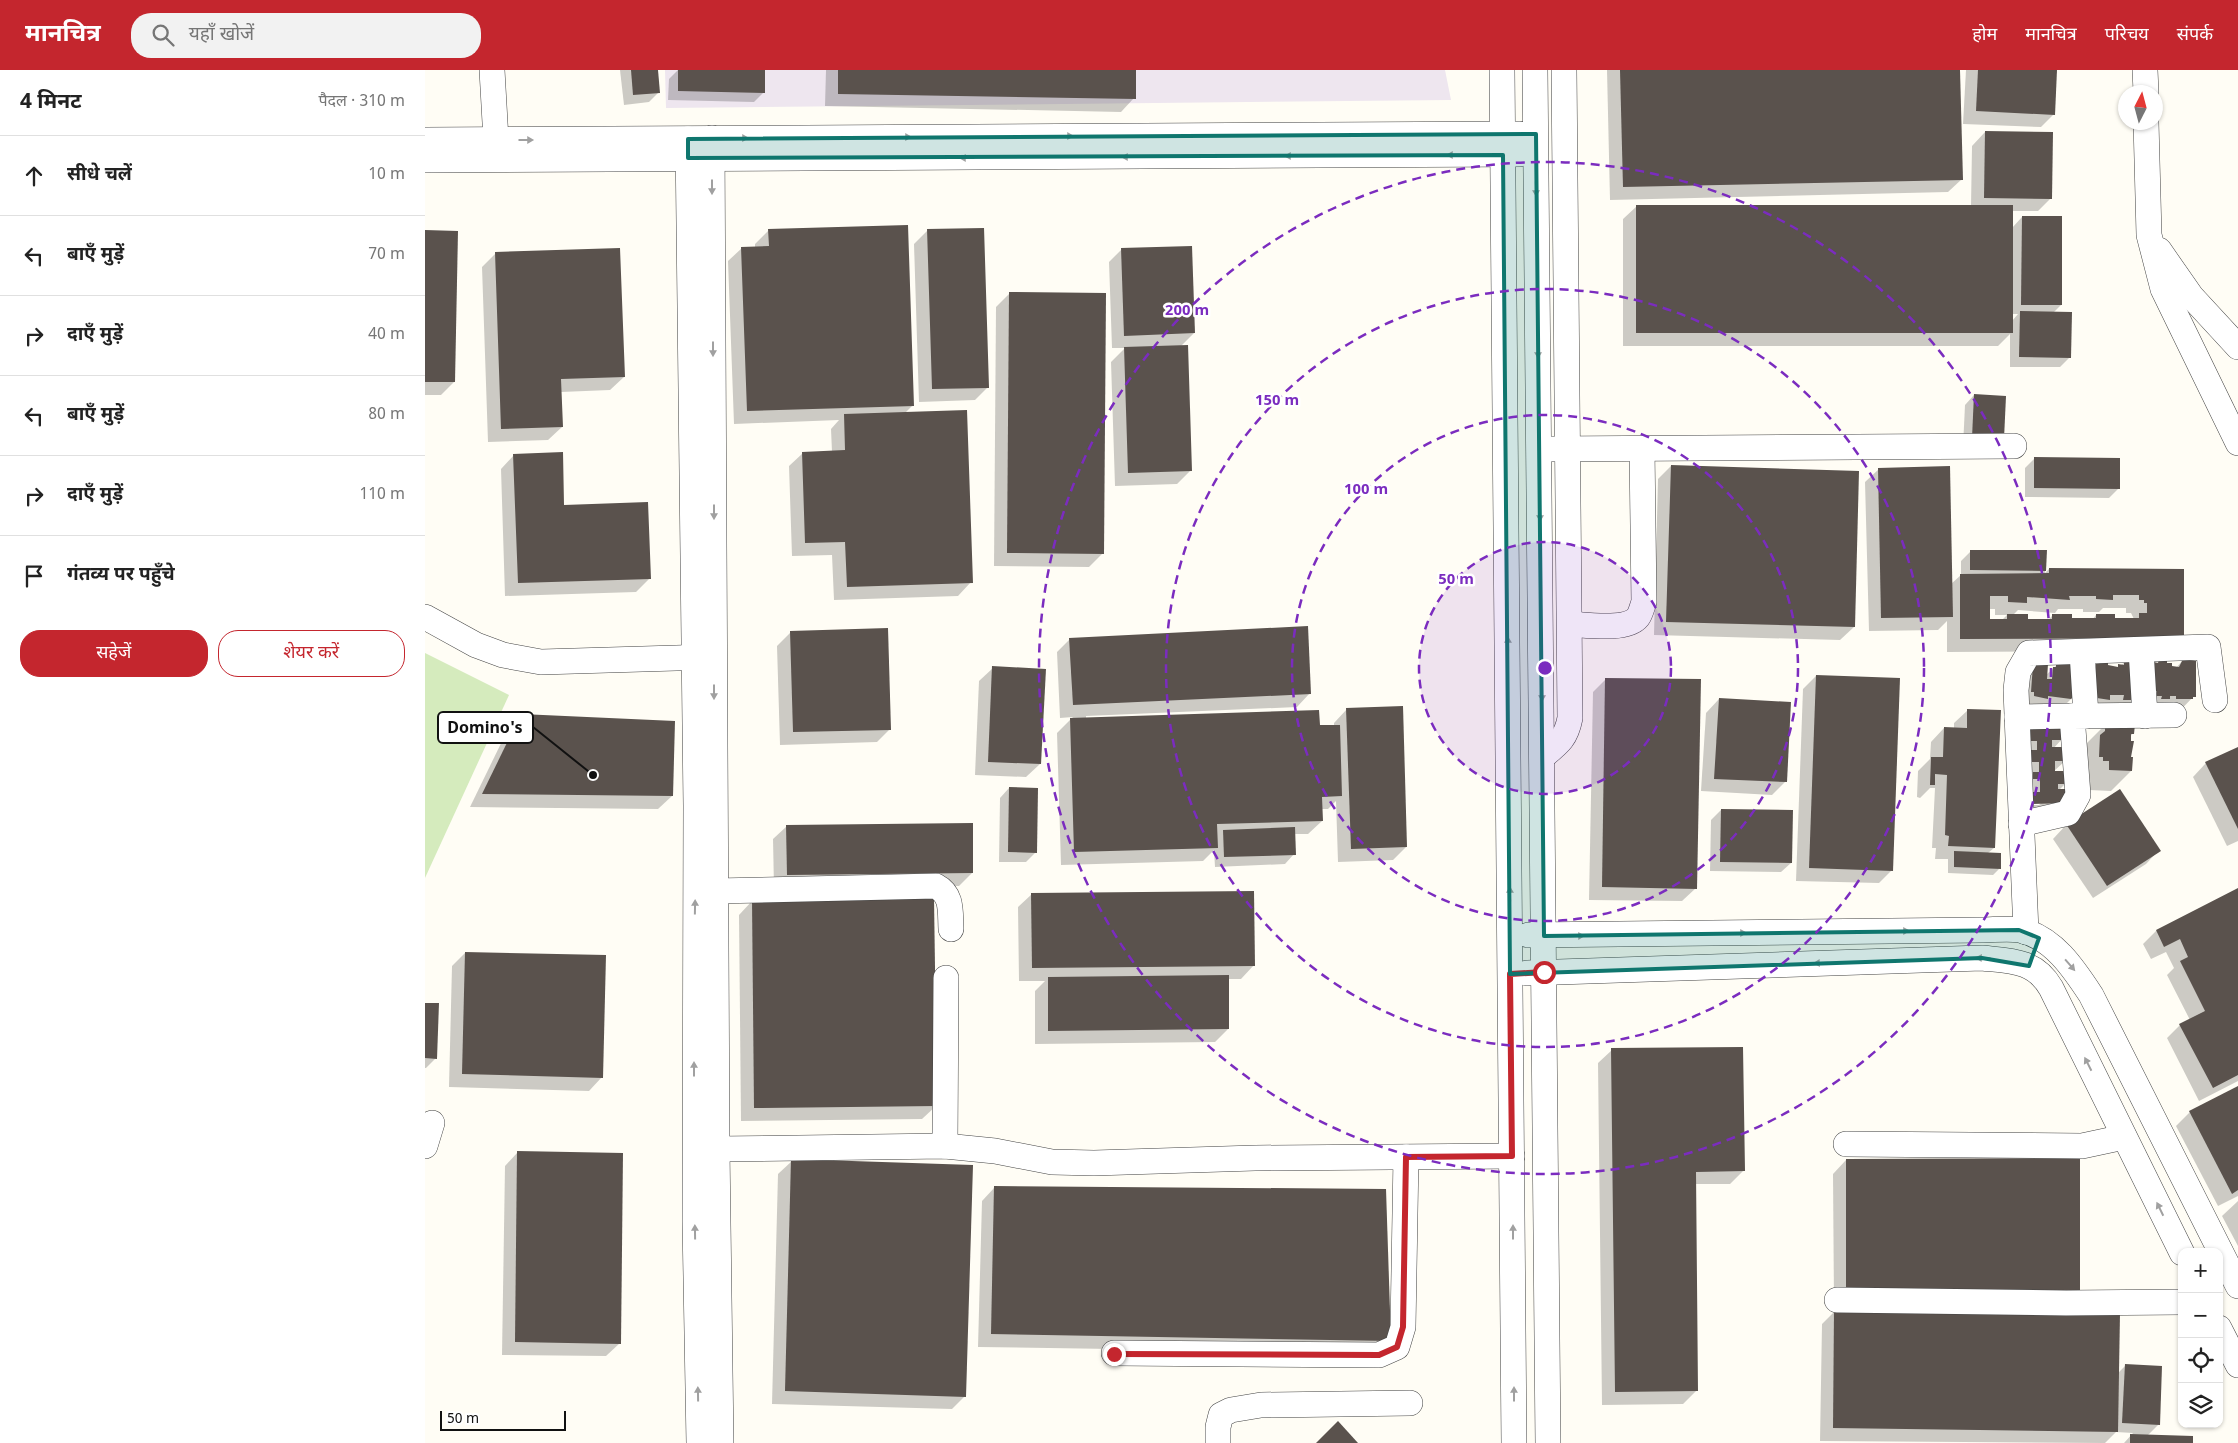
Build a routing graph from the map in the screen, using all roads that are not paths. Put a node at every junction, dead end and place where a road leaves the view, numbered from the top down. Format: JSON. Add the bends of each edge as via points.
{"nodes":[{"id":1,"x":492,"y":70,"type":"edge"},
{"id":2,"x":1502,"y":70,"type":"edge"},
{"id":3,"x":1535,"y":70,"type":"edge"},
{"id":4,"x":1564,"y":70,"type":"edge"},
{"id":5,"x":2145,"y":70,"type":"edge"},
{"id":6,"x":2146,"y":85,"type":"edge"},
{"id":7,"x":2146,"y":130,"type":"edge"},
{"id":8,"x":425,"y":140,"type":"edge"},
{"id":9,"x":496,"y":140,"type":"junction"},
{"id":10,"x":1536,"y":143,"type":"junction"},
{"id":11,"x":1503,"y":144,"type":"junction"},
{"id":12,"x":700,"y":149,"type":"junction"},
{"id":13,"x":425,"y":160,"type":"edge"},
{"id":14,"x":2149,"y":235,"type":"junction"},
{"id":15,"x":2238,"y":347,"type":"edge"},
{"id":16,"x":2238,"y":443,"type":"edge"},
{"id":17,"x":2014,"y":446,"type":"dead end"},
{"id":18,"x":1539,"y":449,"type":"junction"},
{"id":19,"x":1567,"y":449,"type":"junction"},
{"id":20,"x":1642,"y":449,"type":"junction"},
{"id":21,"x":425,"y":617,"type":"edge"},
{"id":22,"x":1570,"y":624,"type":"junction"},
{"id":23,"x":2141,"y":650,"type":"junction"},
{"id":24,"x":2082,"y":652,"type":"junction"},
{"id":25,"x":705,"y":657,"type":"junction"},
{"id":26,"x":2215,"y":700,"type":"dead end"},
{"id":27,"x":2174,"y":715,"type":"dead end"},
{"id":28,"x":2079,"y":716,"type":"junction"},
{"id":29,"x":2145,"y":716,"type":"junction"},
{"id":30,"x":2017,"y":717,"type":"junction"},
{"id":31,"x":1542,"y":757,"type":"junction"},
{"id":32,"x":2021,"y":824,"type":"junction"},
{"id":33,"x":715,"y":890,"type":"junction"},
{"id":34,"x":951,"y":929,"type":"dead end"},
{"id":35,"x":1511,"y":934,"type":"junction"},
{"id":36,"x":2032,"y":935,"type":"junction"},
{"id":37,"x":1544,"y":936,"type":"junction"},
{"id":38,"x":2029,"y":966,"type":"junction"},
{"id":39,"x":1544,"y":972,"type":"junction"},
{"id":40,"x":1510,"y":974,"type":"junction"},
{"id":41,"x":946,"y":978,"type":"dead end"},
{"id":42,"x":2124,"y":1137,"type":"junction"},
{"id":43,"x":1846,"y":1144,"type":"dead end"},
{"id":44,"x":945,"y":1146,"type":"junction"},
{"id":45,"x":717,"y":1149,"type":"junction"},
{"id":46,"x":1512,"y":1156,"type":"junction"},
{"id":47,"x":1406,"y":1157,"type":"junction"},
{"id":48,"x":2180,"y":1248,"type":"edge"},
{"id":49,"x":2238,"y":1286,"type":"edge"},
{"id":50,"x":1837,"y":1300,"type":"dead end"},
{"id":51,"x":2178,"y":1302,"type":"edge"},
{"id":52,"x":2223,"y":1336,"type":"edge"},
{"id":53,"x":1114,"y":1354,"type":"dead end"},
{"id":54,"x":2238,"y":1365,"type":"edge"},
{"id":55,"x":1410,"y":1403,"type":"dead end"},
{"id":56,"x":699,"y":1443,"type":"edge"},
{"id":57,"x":721,"y":1443,"type":"edge"},
{"id":58,"x":1217,"y":1443,"type":"edge"},
{"id":59,"x":1514,"y":1443,"type":"edge"},
{"id":60,"x":1548,"y":1443,"type":"edge"}],
"edges":[{"from":1,"to":9,"type":"street"},
{"from":2,"to":11,"type":"street"},
{"from":3,"to":10,"type":"street"},
{"from":4,"to":19,"type":"street"},
{"from":5,"to":6,"type":"street"},
{"from":7,"to":14,"type":"street"},
{"from":8,"to":9,"type":"street"},
{"from":9,"to":12,"type":"street","one_way":true},
{"from":10,"to":11,"type":"street"},
{"from":10,"to":18,"type":"street","one_way":true},
{"from":11,"to":12,"type":"street"},
{"from":35,"to":11,"type":"street","one_way":true},
{"from":12,"to":13,"type":"street"},
{"from":12,"to":25,"type":"street"},
{"from":14,"to":15,"type":"street","via":[[2191,296]]},
{"from":14,"to":16,"type":"street","via":[[2163,289]]},
{"from":17,"to":20,"type":"street"},
{"from":18,"to":19,"type":"street"},
{"from":18,"to":31,"type":"street","one_way":true},
{"from":19,"to":20,"type":"street"},
{"from":19,"to":22,"type":"street"},
{"from":20,"to":22,"type":"street","via":[[1644,602],[1639,616],[1632,622],[1615,626]]},
{"from":21,"to":25,"type":"street","via":[[475,645],[503,656],[541,662]]},
{"from":22,"to":31,"type":"street","via":[[1570,718],[1567,733]]},
{"from":23,"to":24,"type":"street"},
{"from":23,"to":26,"type":"street","via":[[2208,647]]},
{"from":23,"to":29,"type":"street"},
{"from":24,"to":28,"type":"street"},
{"from":24,"to":30,"type":"street","via":[[2029,653],[2018,672]]},
{"from":25,"to":33,"type":"street","one_way":true},
{"from":56,"to":25,"type":"street","one_way":true,"via":[[695,1101]]},
{"from":27,"to":29,"type":"street"},
{"from":28,"to":29,"type":"street"},
{"from":28,"to":30,"type":"street"},
{"from":28,"to":32,"type":"street","via":[[2078,795],[2068,813]]},
{"from":30,"to":32,"type":"street"},
{"from":31,"to":37,"type":"street"},
{"from":32,"to":36,"type":"street"},
{"from":33,"to":34,"type":"street","via":[[936,886],[945,890],[949,897]]},
{"from":33,"to":45,"type":"street"},
{"from":35,"to":37,"type":"street"},
{"from":35,"to":40,"type":"street"},
{"from":37,"to":36,"type":"street","one_way":true,"via":[[1981,930],[2019,930]]},
{"from":36,"to":38,"type":"street"},
{"from":36,"to":49,"type":"street","one_way":true,"via":[[2056,950],[2072,966],[2091,995]]},
{"from":37,"to":39,"type":"street"},
{"from":38,"to":39,"type":"street","one_way":true,"via":[[1982,958]]},
{"from":42,"to":38,"type":"street","one_way":true,"via":[[2051,988],[2044,976]]},
{"from":39,"to":40,"type":"street"},
{"from":39,"to":60,"type":"street"},
{"from":40,"to":46,"type":"street"},
{"from":41,"to":44,"type":"street"},
{"from":42,"to":43,"type":"street","via":[[2082,1146]]},
{"from":48,"to":42,"type":"street","one_way":true},
{"from":44,"to":45,"type":"street"},
{"from":44,"to":47,"type":"street","via":[[1052,1162]]},
{"from":45,"to":57,"type":"street"},
{"from":46,"to":47,"type":"street"},
{"from":59,"to":46,"type":"street","one_way":true},
{"from":47,"to":53,"type":"street","via":[[1403,1327],[1397,1347],[1379,1355]]},
{"from":50,"to":51,"type":"street"},
{"from":52,"to":54,"type":"street"},
{"from":55,"to":58,"type":"street","via":[[1261,1405],[1231,1410],[1221,1415]]}]}
